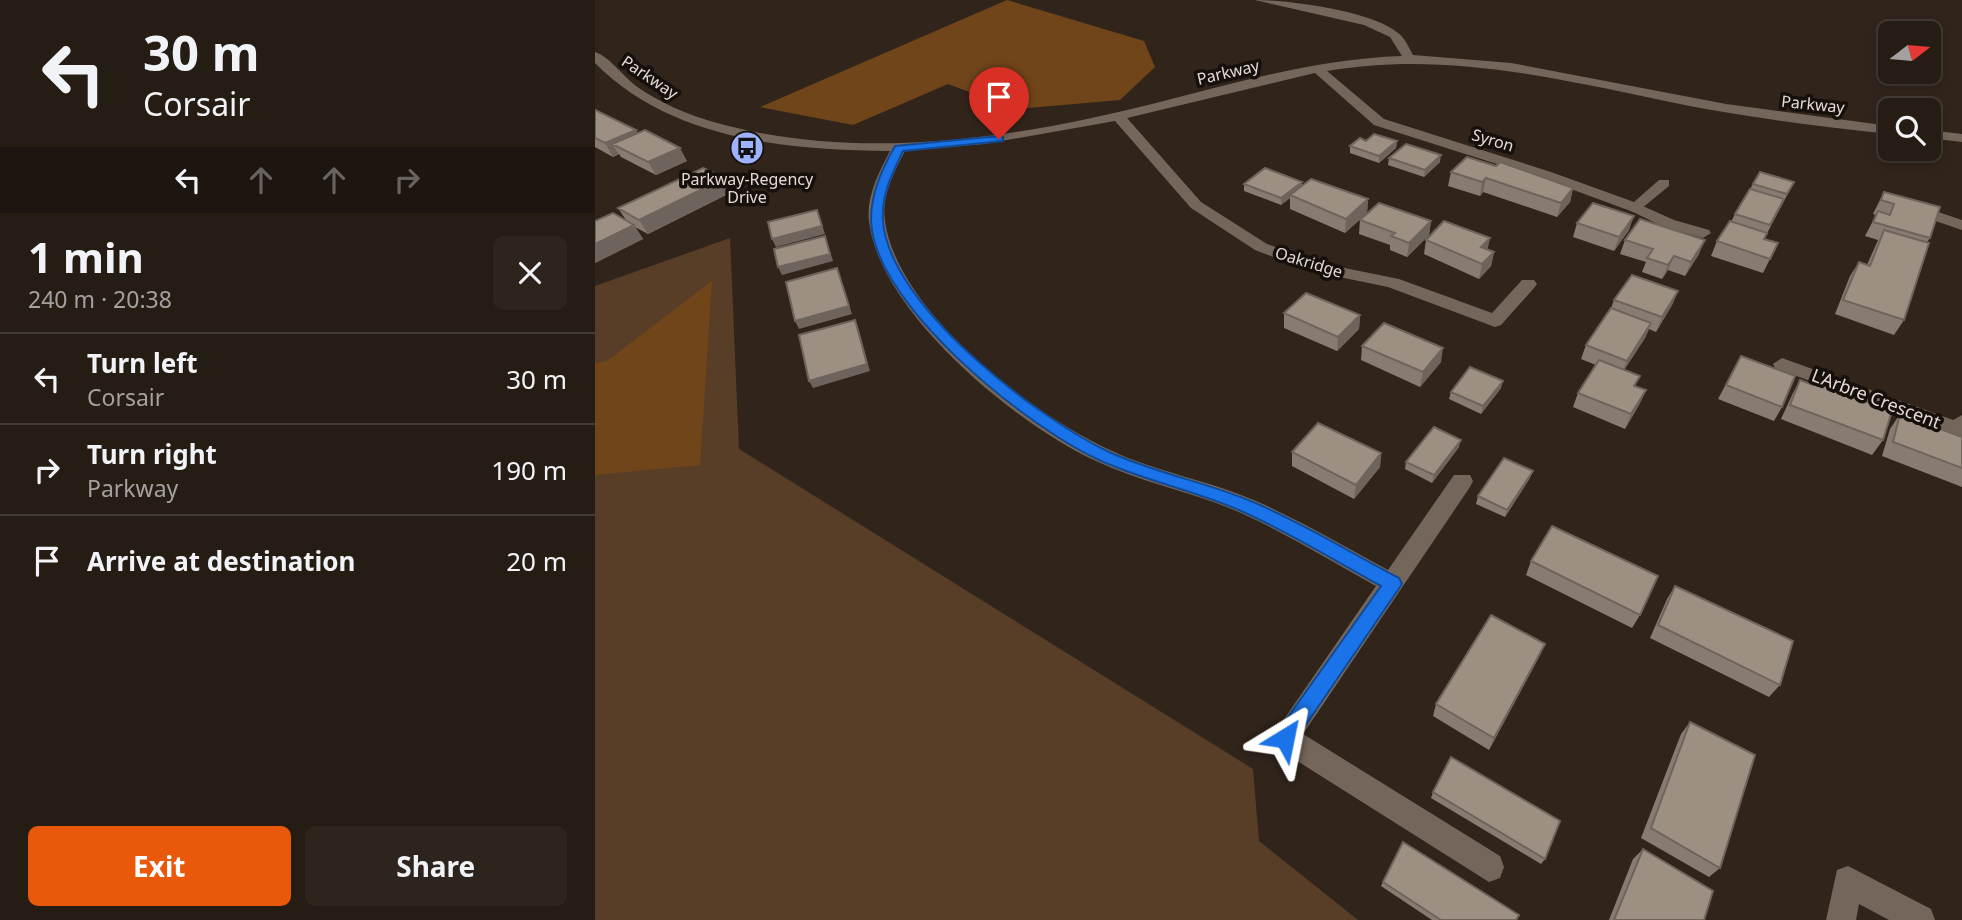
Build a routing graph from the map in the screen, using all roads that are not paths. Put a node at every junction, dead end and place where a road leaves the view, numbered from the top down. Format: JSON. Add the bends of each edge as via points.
{"nodes":[{"id":1,"x":1261,"y":0,"type":"edge"},
{"id":2,"x":595,"y":56,"type":"edge"},
{"id":3,"x":1409,"y":58,"type":"junction"},
{"id":4,"x":1319,"y":70,"type":"junction"},
{"id":5,"x":1118,"y":116,"type":"junction"},
{"id":6,"x":1878,"y":129,"type":"edge"},
{"id":7,"x":1941,"y":136,"type":"edge"},
{"id":8,"x":1962,"y":138,"type":"edge"},
{"id":9,"x":899,"y":148,"type":"junction"},
{"id":10,"x":1664,"y":183,"type":"dead end"},
{"id":11,"x":1896,"y":203,"type":"edge"},
{"id":12,"x":1636,"y":208,"type":"junction"},
{"id":13,"x":1962,"y":225,"type":"edge"},
{"id":14,"x":1703,"y":233,"type":"dead end"},
{"id":15,"x":1528,"y":284,"type":"dead end"},
{"id":16,"x":1782,"y":364,"type":"dead end"},
{"id":17,"x":1962,"y":422,"type":"edge"},
{"id":18,"x":1462,"y":481,"type":"dead end"},
{"id":19,"x":1393,"y":584,"type":"junction"},
{"id":20,"x":1489,"y":867,"type":"dead end"},
{"id":21,"x":1841,"y":920,"type":"edge"},
{"id":22,"x":1920,"y":920,"type":"edge"}],
"edges":[{"from":1,"to":3,"type":"street","via":[[1307,7],[1382,28],[1399,41]]},
{"from":2,"to":9,"type":"street","name":"Parkway","via":[[606,77],[663,110],[712,128],[796,143]]},
{"from":3,"to":4,"type":"street","name":"Parkway"},
{"from":3,"to":6,"type":"street","name":"Parkway","via":[[1493,62],[1775,118]]},
{"from":4,"to":5,"type":"street","name":"Parkway"},
{"from":4,"to":12,"type":"street","name":"Syron","via":[[1379,122]]},
{"from":5,"to":9,"type":"street","name":"Parkway","via":[[999,139]]},
{"from":5,"to":15,"type":"street","name":"Oakridge","via":[[1196,205],[1261,247],[1316,267],[1392,283],[1495,321]]},
{"from":7,"to":8,"type":"street"},
{"from":9,"to":19,"type":"street","via":[[880,189],[877,221],[881,243],[921,313],[991,381],[1040,419],[1103,455],[1247,506]]},
{"from":10,"to":12,"type":"street"},
{"from":11,"to":13,"type":"street"},
{"from":12,"to":14,"type":"street","name":"Syron"},
{"from":16,"to":17,"type":"street","name":"L'Arbre Crescent","via":[[1961,431]]},
{"from":18,"to":19,"type":"street"},
{"from":19,"to":20,"type":"street","via":[[1285,738]]},
{"from":21,"to":22,"type":"street","via":[[1848,881]]}]}
